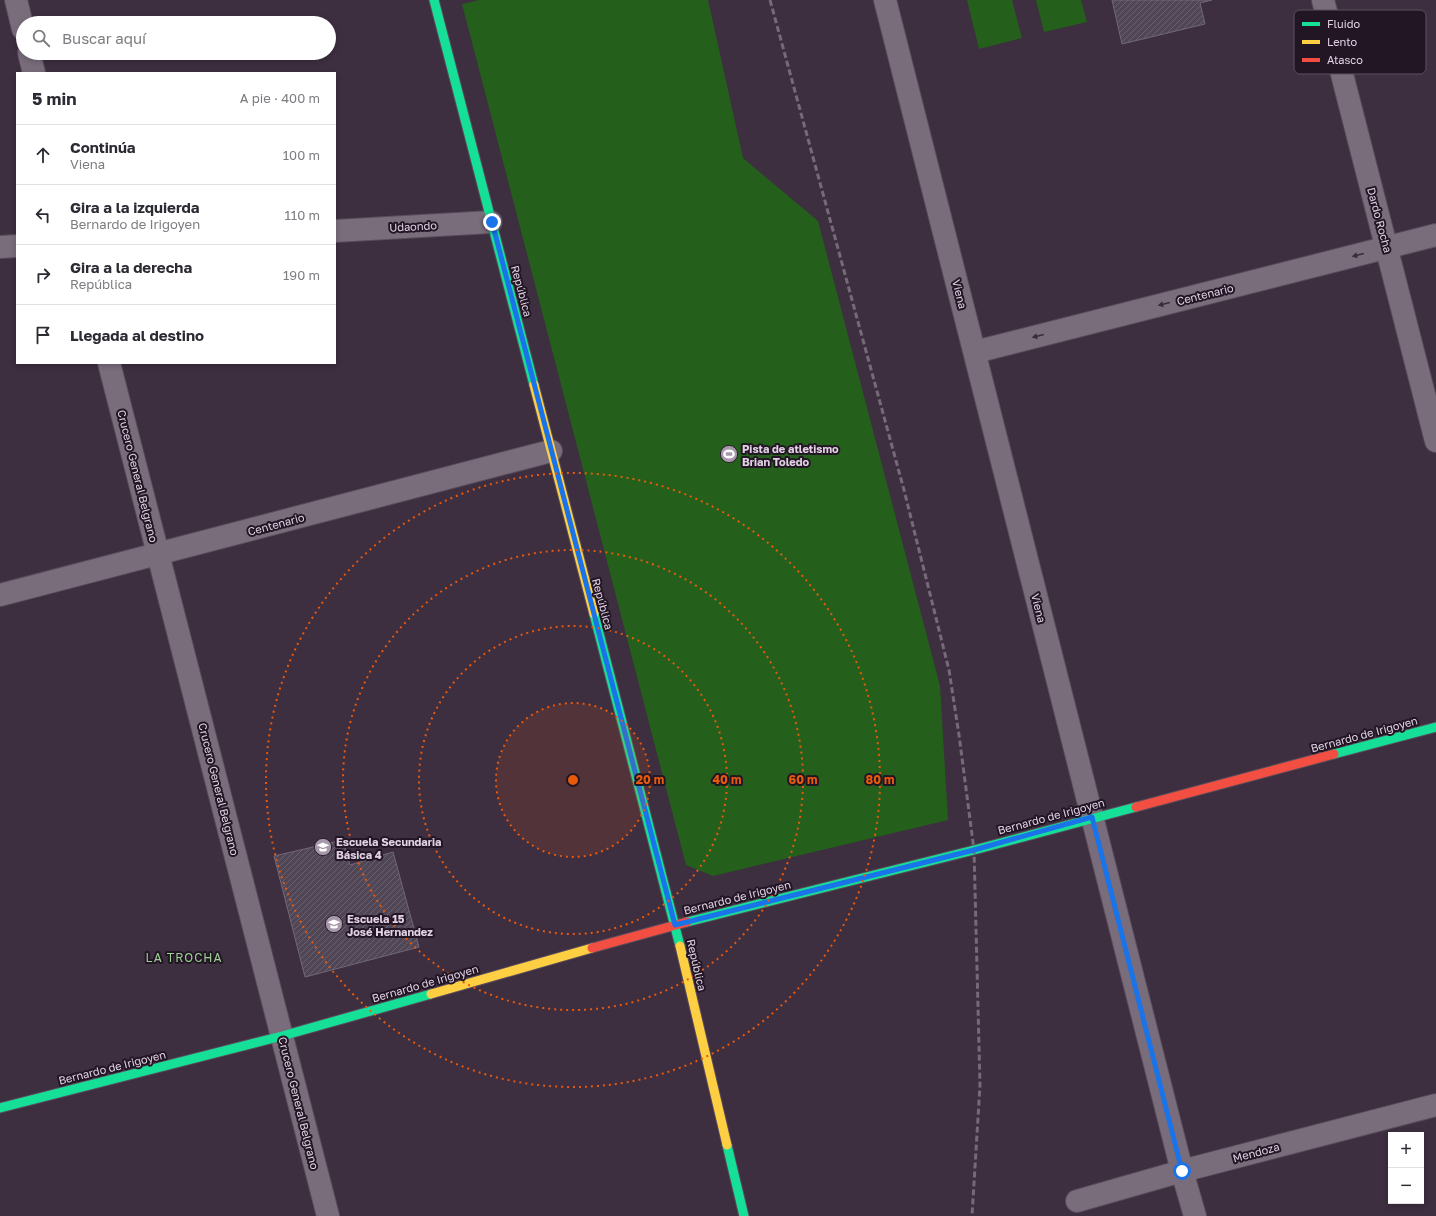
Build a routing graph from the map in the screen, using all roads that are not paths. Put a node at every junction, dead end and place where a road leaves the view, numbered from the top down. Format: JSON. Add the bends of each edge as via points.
{"nodes":[{"id":1,"x":16,"y":0,"type":"edge"},
{"id":2,"x":434,"y":0,"type":"edge"},
{"id":3,"x":885,"y":0,"type":"edge"},
{"id":4,"x":1323,"y":0,"type":"edge"},
{"id":5,"x":1326,"y":10,"type":"edge"},
{"id":6,"x":20,"y":16,"type":"edge"},
{"id":7,"x":31,"y":60,"type":"edge"},
{"id":8,"x":34,"y":72,"type":"edge"},
{"id":9,"x":1342,"y":74,"type":"edge"},
{"id":10,"x":492,"y":222,"type":"junction"},
{"id":11,"x":336,"y":231,"type":"edge"},
{"id":12,"x":1436,"y":235,"type":"edge"},
{"id":13,"x":16,"y":246,"type":"edge"},
{"id":14,"x":0,"y":247,"type":"edge"},
{"id":15,"x":1387,"y":248,"type":"junction"},
{"id":16,"x":975,"y":352,"type":"junction"},
{"id":17,"x":109,"y":364,"type":"edge"},
{"id":18,"x":1436,"y":441,"type":"edge"},
{"id":19,"x":551,"y":451,"type":"junction"},
{"id":20,"x":158,"y":555,"type":"junction"},
{"id":21,"x":0,"y":595,"type":"edge"},
{"id":22,"x":1436,"y":727,"type":"edge"},
{"id":23,"x":1092,"y":817,"type":"junction"},
{"id":24,"x":675,"y":925,"type":"junction"},
{"id":25,"x":282,"y":1036,"type":"junction"},
{"id":26,"x":1436,"y":1105,"type":"edge"},
{"id":27,"x":0,"y":1108,"type":"edge"},
{"id":28,"x":1182,"y":1171,"type":"junction"},
{"id":29,"x":1077,"y":1201,"type":"dead end"},
{"id":30,"x":328,"y":1216,"type":"edge"},
{"id":31,"x":744,"y":1216,"type":"edge"},
{"id":32,"x":1195,"y":1216,"type":"edge"}],
"edges":[{"from":1,"to":6,"type":"street"},
{"from":2,"to":10,"type":"street","name":"República"},
{"from":3,"to":16,"type":"street","name":"Viena"},
{"from":4,"to":5,"type":"street","name":"Dardo Rocha"},
{"from":7,"to":8,"type":"street"},
{"from":9,"to":15,"type":"street","name":"Dardo Rocha"},
{"from":10,"to":11,"type":"street","name":"Udaondo"},
{"from":10,"to":19,"type":"street","name":"República"},
{"from":12,"to":15,"type":"street","name":"Centenario"},
{"from":13,"to":14,"type":"street"},
{"from":15,"to":16,"type":"street","name":"Centenario","one_way":true},
{"from":15,"to":18,"type":"street","name":"Dardo Rocha"},
{"from":16,"to":23,"type":"street","name":"Viena"},
{"from":17,"to":20,"type":"street","name":"Crucero General Belgrano"},
{"from":19,"to":20,"type":"street","name":"Centenario"},
{"from":19,"to":24,"type":"street","name":"República"},
{"from":20,"to":21,"type":"street","name":"Centenario"},
{"from":20,"to":25,"type":"street","name":"Crucero General Belgrano"},
{"from":22,"to":23,"type":"street","name":"Bernardo de Irigoyen"},
{"from":23,"to":24,"type":"street","name":"Bernardo de Irigoyen","via":[[967,852]]},
{"from":23,"to":28,"type":"street","name":"Viena"},
{"from":24,"to":25,"type":"street","name":"Bernardo de Irigoyen"},
{"from":24,"to":31,"type":"street","name":"República"},
{"from":25,"to":27,"type":"street","name":"Bernardo de Irigoyen"},
{"from":25,"to":30,"type":"street","name":"Crucero General Belgrano"},
{"from":26,"to":28,"type":"street","name":"Mendoza"},
{"from":28,"to":29,"type":"street","name":"Mendoza"},
{"from":28,"to":32,"type":"street","name":"Viena"}]}
